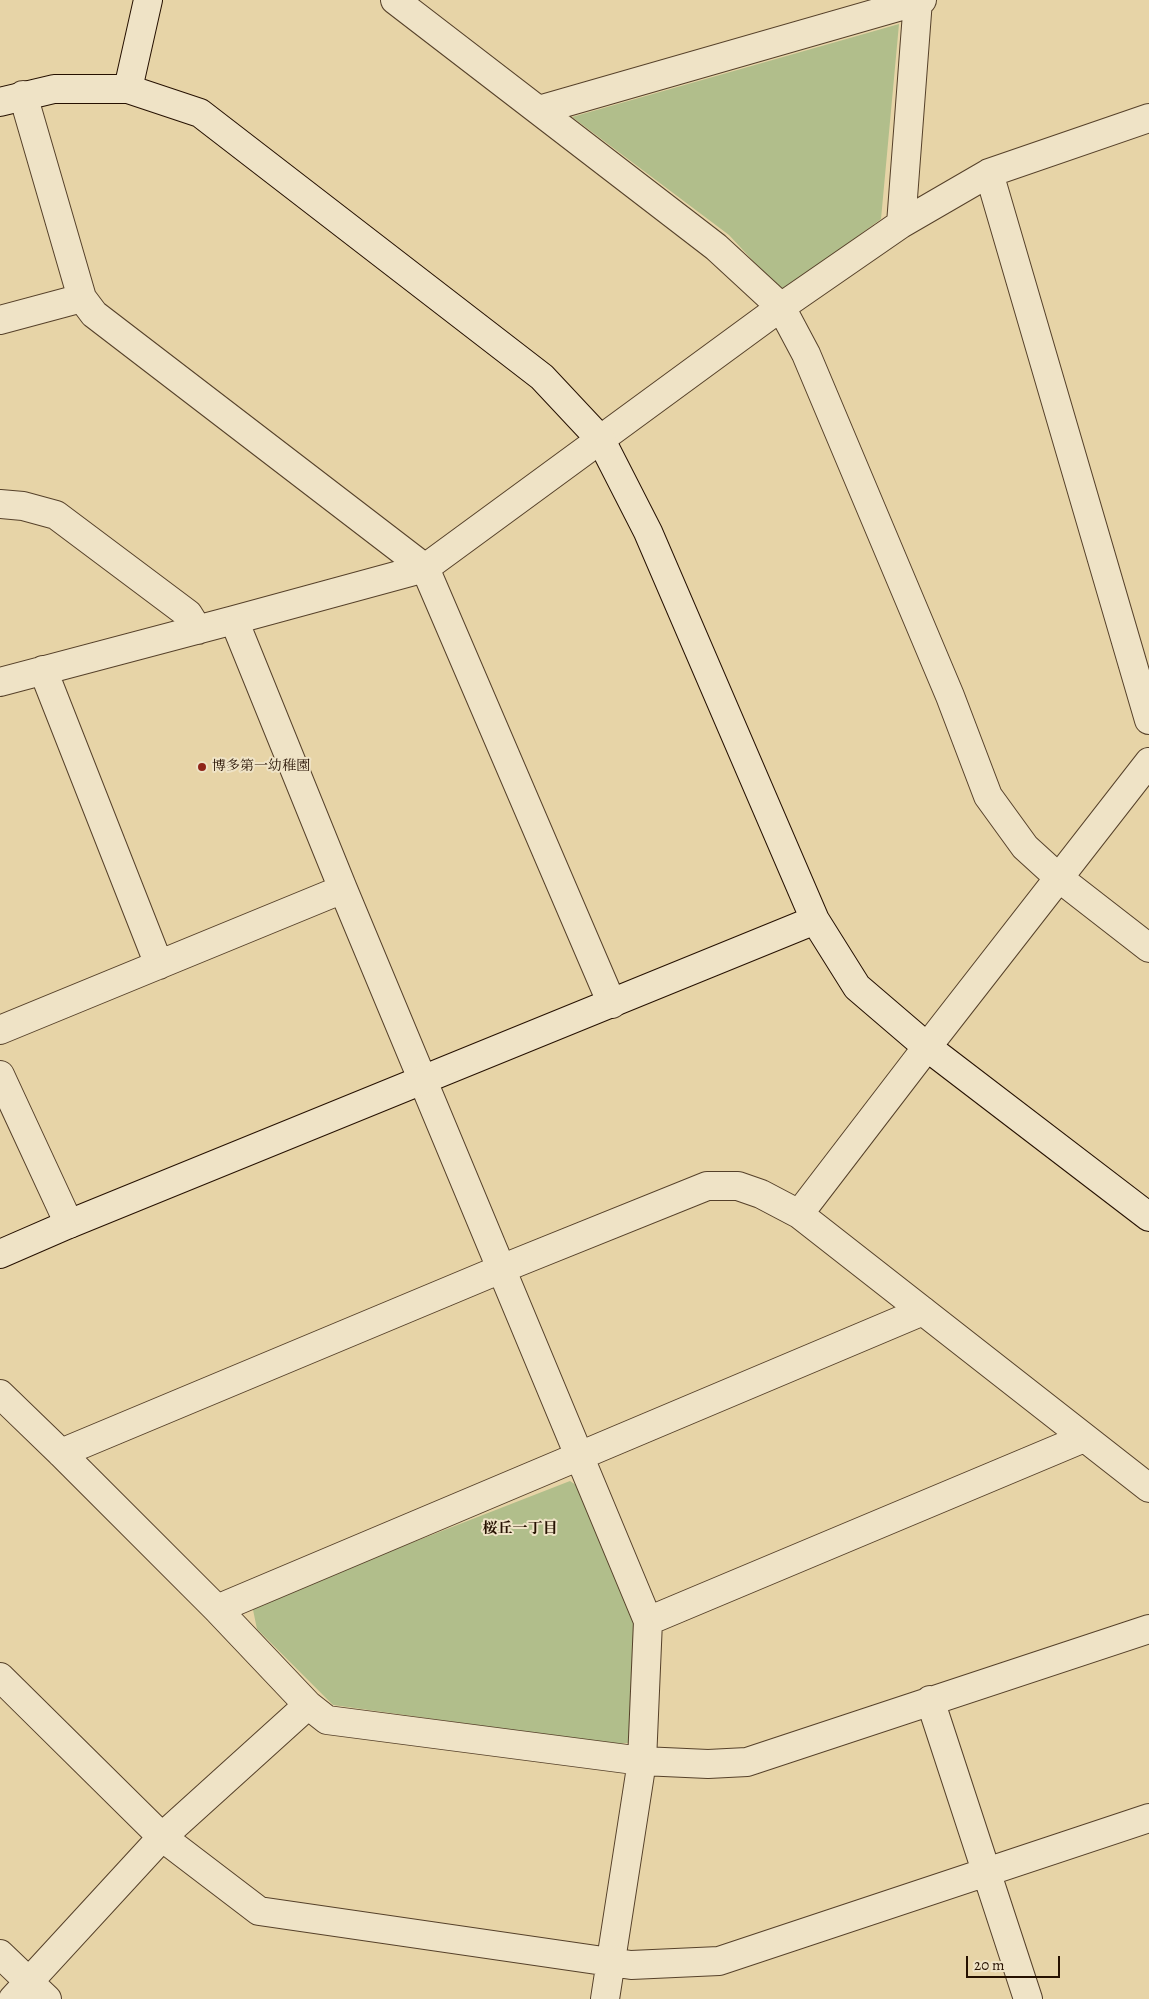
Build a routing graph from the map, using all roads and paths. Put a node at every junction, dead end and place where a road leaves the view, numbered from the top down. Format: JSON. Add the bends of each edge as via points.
{"nodes":[{"id":1,"x":148,"y":0,"type":"edge"},
{"id":2,"x":395,"y":0,"type":"edge"},
{"id":3,"x":919,"y":0,"type":"edge"},
{"id":4,"x":128,"y":88,"type":"junction"},
{"id":5,"x":12,"y":99,"type":"edge"},
{"id":6,"x":539,"y":110,"type":"junction"},
{"id":7,"x":1149,"y":118,"type":"edge"},
{"id":8,"x":989,"y":173,"type":"junction"},
{"id":9,"x":901,"y":224,"type":"junction"},
{"id":10,"x":82,"y":298,"type":"junction"},
{"id":11,"x":781,"y":307,"type":"junction"},
{"id":12,"x":0,"y":320,"type":"edge"},
{"id":13,"x":601,"y":440,"type":"junction"},
{"id":14,"x":0,"y":504,"type":"edge"},
{"id":15,"x":425,"y":568,"type":"junction"},
{"id":16,"x":234,"y":620,"type":"junction"},
{"id":17,"x":198,"y":630,"type":"junction"},
{"id":18,"x":43,"y":670,"type":"junction"},
{"id":19,"x":0,"y":682,"type":"edge"},
{"id":20,"x":1149,"y":720,"type":"edge"},
{"id":21,"x":1149,"y":762,"type":"edge"},
{"id":22,"x":1059,"y":878,"type":"junction"},
{"id":23,"x":343,"y":889,"type":"junction"},
{"id":24,"x":815,"y":920,"type":"junction"},
{"id":25,"x":1149,"y":948,"type":"edge"},
{"id":26,"x":159,"y":965,"type":"junction"},
{"id":27,"x":612,"y":1004,"type":"junction"},
{"id":28,"x":0,"y":1030,"type":"edge"},
{"id":29,"x":927,"y":1047,"type":"junction"},
{"id":30,"x":0,"y":1075,"type":"edge"},
{"id":31,"x":424,"y":1080,"type":"junction"},
{"id":32,"x":800,"y":1214,"type":"junction"},
{"id":33,"x":1149,"y":1217,"type":"edge"},
{"id":34,"x":69,"y":1224,"type":"junction"},
{"id":35,"x":0,"y":1254,"type":"edge"},
{"id":36,"x":502,"y":1269,"type":"junction"},
{"id":37,"x":923,"y":1311,"type":"junction"},
{"id":38,"x":0,"y":1394,"type":"edge"},
{"id":39,"x":1084,"y":1438,"type":"junction"},
{"id":40,"x":61,"y":1452,"type":"junction"},
{"id":41,"x":580,"y":1456,"type":"junction"},
{"id":42,"x":1149,"y":1488,"type":"edge"},
{"id":43,"x":217,"y":1610,"type":"junction"},
{"id":44,"x":648,"y":1621,"type":"junction"},
{"id":45,"x":1149,"y":1629,"type":"edge"},
{"id":46,"x":0,"y":1676,"type":"edge"},
{"id":47,"x":930,"y":1700,"type":"junction"},
{"id":48,"x":308,"y":1705,"type":"junction"},
{"id":49,"x":642,"y":1761,"type":"junction"},
{"id":50,"x":1149,"y":1818,"type":"edge"},
{"id":51,"x":162,"y":1837,"type":"junction"},
{"id":52,"x":987,"y":1873,"type":"junction"},
{"id":53,"x":0,"y":1954,"type":"edge"},
{"id":54,"x":610,"y":1962,"type":"junction"},
{"id":55,"x":29,"y":1994,"type":"edge"},
{"id":56,"x":605,"y":1999,"type":"edge"},
{"id":57,"x":1028,"y":1999,"type":"edge"}],
"edges":[{"from":1,"to":4,"type":"street"},
{"from":2,"to":6,"type":"street"},
{"from":3,"to":6,"type":"street"},
{"from":3,"to":9,"type":"street"},
{"from":4,"to":5,"type":"street","via":[[54,89]]},
{"from":4,"to":13,"type":"street","via":[[200,113],[542,377]]},
{"from":5,"to":10,"type":"street"},
{"from":6,"to":11,"type":"street","via":[[716,246]]},
{"from":7,"to":8,"type":"street"},
{"from":8,"to":9,"type":"street"},
{"from":8,"to":20,"type":"street"},
{"from":9,"to":11,"type":"street"},
{"from":10,"to":12,"type":"street"},
{"from":10,"to":15,"type":"street","via":[[94,314]]},
{"from":11,"to":13,"type":"street"},
{"from":11,"to":22,"type":"street","via":[[806,354],[950,696],[988,796],[1025,847]]},
{"from":13,"to":15,"type":"street"},
{"from":13,"to":24,"type":"street","via":[[648,532]]},
{"from":14,"to":17,"type":"street","via":[[56,515],[188,614]]},
{"from":15,"to":16,"type":"street"},
{"from":15,"to":27,"type":"street"},
{"from":16,"to":17,"type":"street"},
{"from":16,"to":23,"type":"street"},
{"from":17,"to":18,"type":"street"},
{"from":18,"to":19,"type":"street"},
{"from":18,"to":26,"type":"street"},
{"from":21,"to":22,"type":"street"},
{"from":22,"to":25,"type":"street"},
{"from":22,"to":29,"type":"street"},
{"from":23,"to":26,"type":"street"},
{"from":23,"to":31,"type":"street"},
{"from":24,"to":27,"type":"street"},
{"from":24,"to":29,"type":"street","via":[[857,987]]},
{"from":26,"to":28,"type":"street"},
{"from":27,"to":31,"type":"street"},
{"from":29,"to":32,"type":"street"},
{"from":29,"to":33,"type":"street"},
{"from":30,"to":34,"type":"street"},
{"from":31,"to":34,"type":"street"},
{"from":31,"to":36,"type":"street"},
{"from":32,"to":36,"type":"street","via":[[738,1186],[707,1186]]},
{"from":32,"to":37,"type":"street"},
{"from":34,"to":35,"type":"street"},
{"from":36,"to":40,"type":"street"},
{"from":36,"to":41,"type":"street"},
{"from":37,"to":39,"type":"street"},
{"from":37,"to":41,"type":"street"},
{"from":38,"to":40,"type":"street"},
{"from":39,"to":42,"type":"street"},
{"from":39,"to":44,"type":"street"},
{"from":40,"to":43,"type":"street"},
{"from":41,"to":43,"type":"street"},
{"from":41,"to":44,"type":"street"},
{"from":43,"to":48,"type":"street"},
{"from":44,"to":49,"type":"street"},
{"from":45,"to":47,"type":"street"},
{"from":46,"to":51,"type":"street"},
{"from":47,"to":49,"type":"street","via":[[747,1762]]},
{"from":47,"to":52,"type":"street"},
{"from":48,"to":49,"type":"street","via":[[327,1720]]},
{"from":48,"to":51,"type":"street"},
{"from":49,"to":54,"type":"street"},
{"from":50,"to":52,"type":"street"},
{"from":51,"to":54,"type":"street","via":[[259,1911]]},
{"from":51,"to":55,"type":"street"},
{"from":52,"to":54,"type":"street","via":[[719,1961],[631,1965]]},
{"from":52,"to":57,"type":"street"},
{"from":53,"to":55,"type":"street"},
{"from":54,"to":56,"type":"street"}]}
